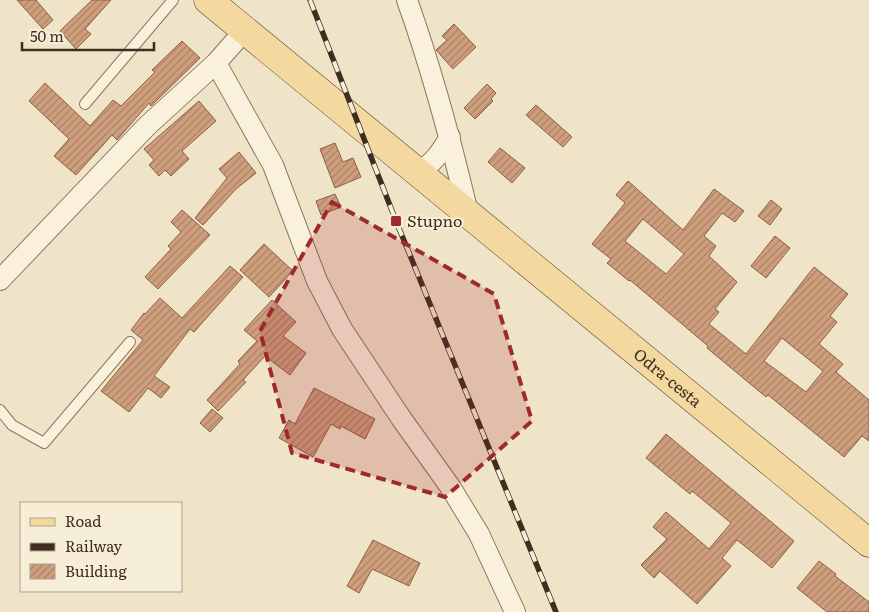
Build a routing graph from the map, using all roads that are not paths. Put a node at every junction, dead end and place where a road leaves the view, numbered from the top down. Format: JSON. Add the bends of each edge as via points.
{"nodes":[{"id":1,"x":173,"y":0,"type":"edge"},
{"id":2,"x":208,"y":0,"type":"edge"},
{"id":3,"x":407,"y":0,"type":"edge"},
{"id":4,"x":245,"y":30,"type":"junction"},
{"id":5,"x":216,"y":63,"type":"junction"},
{"id":6,"x":85,"y":104,"type":"dead end"},
{"id":7,"x":450,"y":137,"type":"junction"},
{"id":8,"x":418,"y":172,"type":"junction"},
{"id":9,"x":468,"y":213,"type":"junction"},
{"id":10,"x":0,"y":280,"type":"edge"},
{"id":11,"x":130,"y":342,"type":"dead end"},
{"id":12,"x":0,"y":410,"type":"edge"},
{"id":13,"x":869,"y":543,"type":"edge"},
{"id":14,"x":515,"y":612,"type":"edge"}],
"edges":[{"from":1,"to":6,"type":"lane"},
{"from":2,"to":4,"type":"main road"},
{"from":3,"to":7,"type":"street"},
{"from":4,"to":5,"type":"street"},
{"from":4,"to":8,"type":"main road","name":"Odra-cesta"},
{"from":5,"to":10,"type":"street","via":[[147,126]]},
{"from":5,"to":14,"type":"street","via":[[273,165],[317,281],[342,329],[451,488],[478,534]]},
{"from":7,"to":8,"type":"street","via":[[430,166]]},
{"from":7,"to":9,"type":"street"},
{"from":8,"to":9,"type":"main road","name":"Odra-cesta"},
{"from":9,"to":13,"type":"main road","name":"Odra-cesta"},
{"from":11,"to":12,"type":"lane","via":[[44,444],[12,424]]}]}
